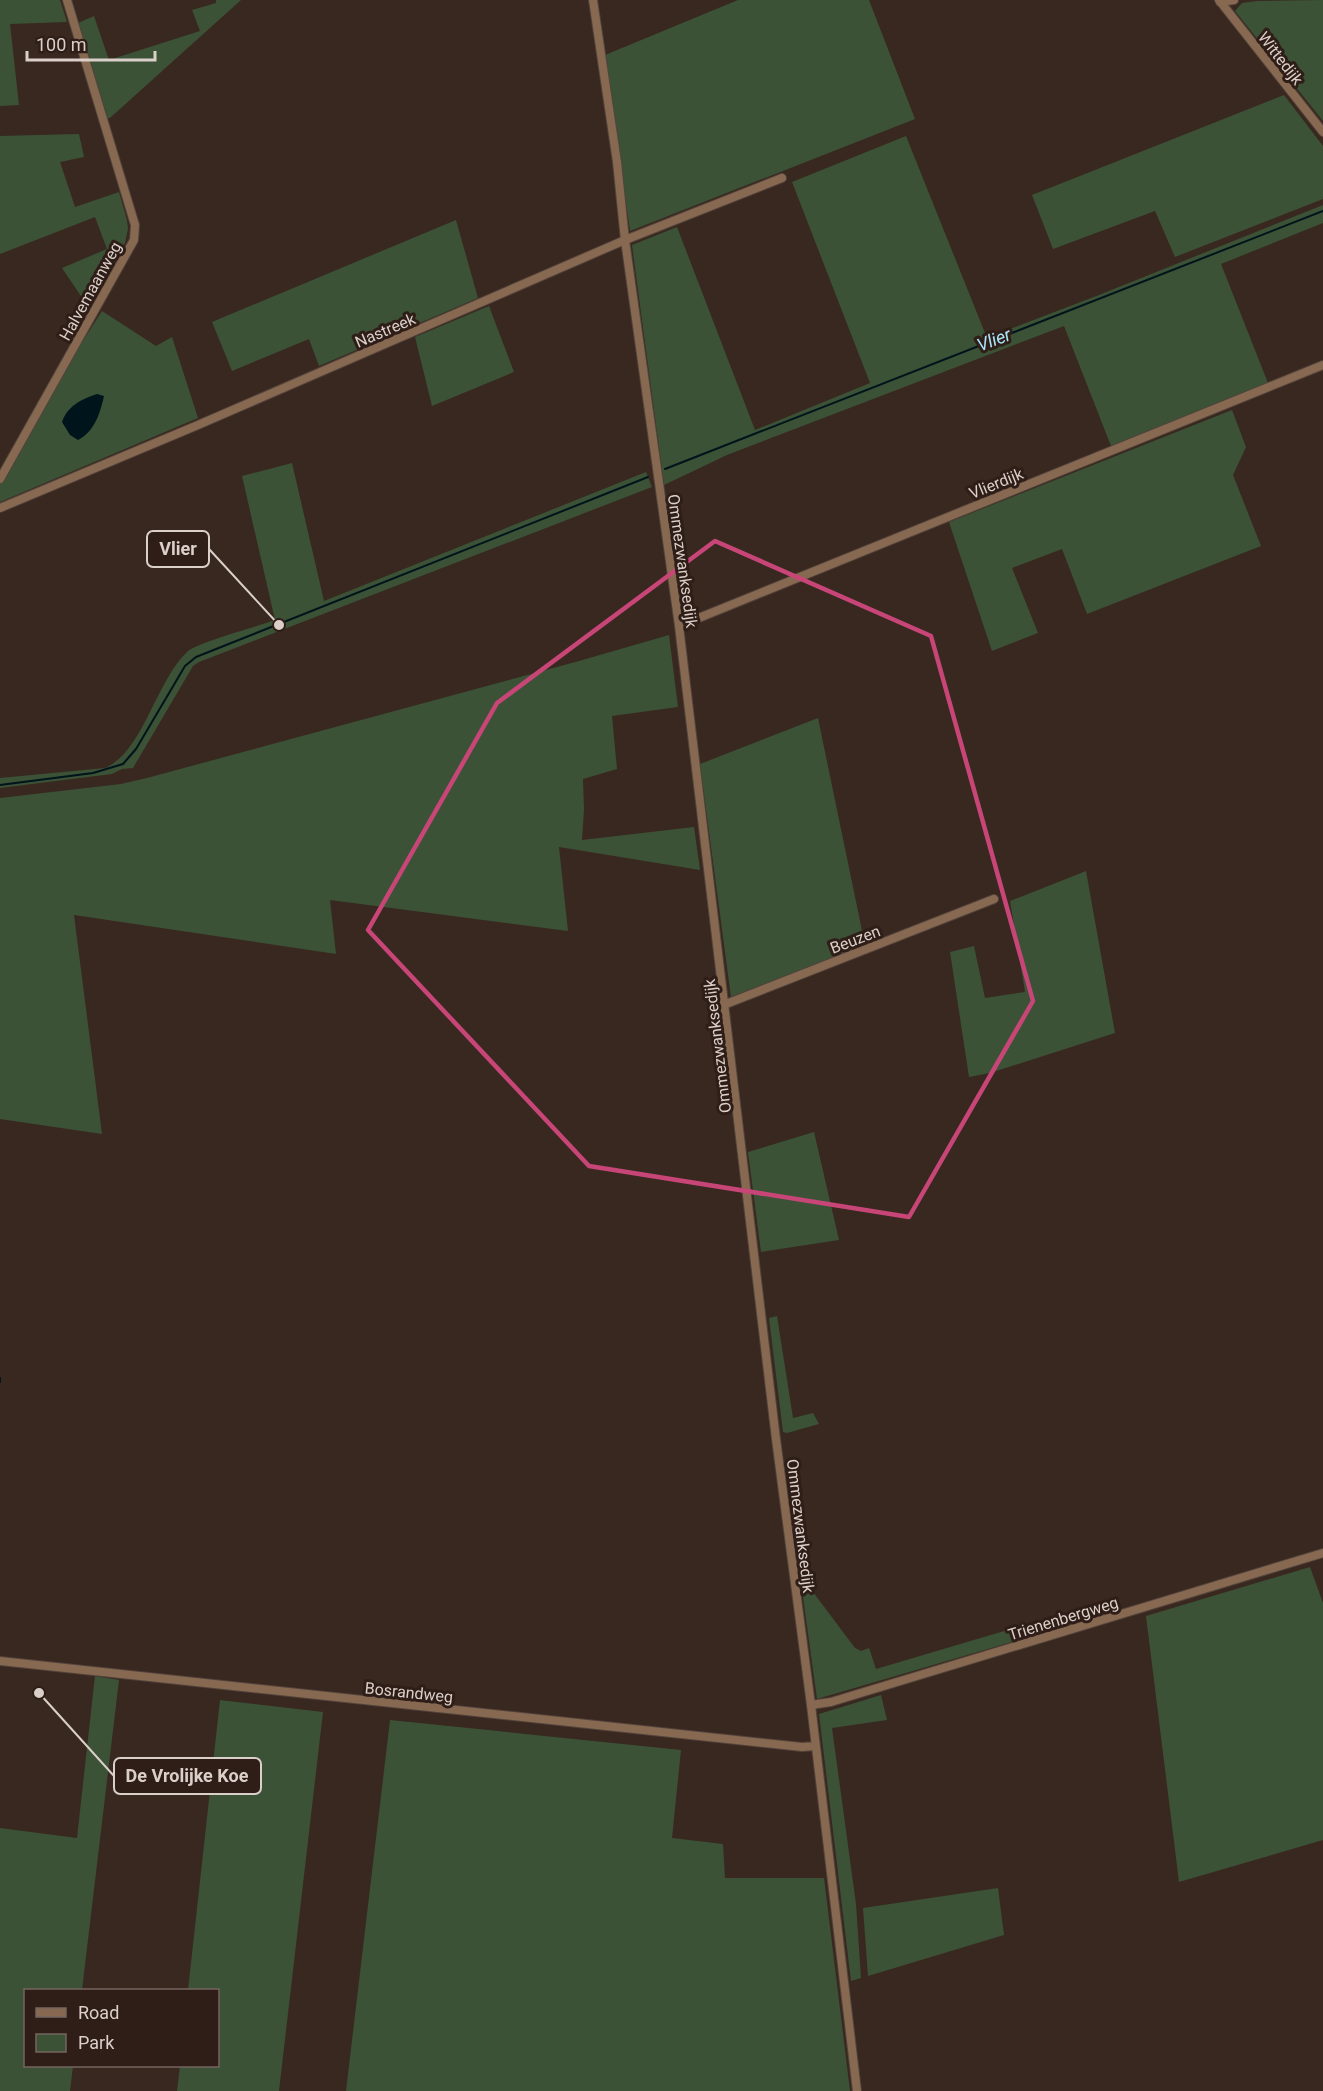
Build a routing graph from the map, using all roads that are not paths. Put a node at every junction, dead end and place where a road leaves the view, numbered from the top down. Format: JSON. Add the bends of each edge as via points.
{"nodes":[{"id":1,"x":67,"y":0,"type":"edge"},
{"id":2,"x":592,"y":0,"type":"edge"},
{"id":3,"x":1234,"y":0,"type":"edge"},
{"id":4,"x":1220,"y":1,"type":"edge"},
{"id":5,"x":1323,"y":132,"type":"edge"},
{"id":6,"x":782,"y":177,"type":"dead end"},
{"id":7,"x":625,"y":240,"type":"junction"},
{"id":8,"x":1323,"y":365,"type":"edge"},
{"id":9,"x":0,"y":479,"type":"edge"},
{"id":10,"x":0,"y":508,"type":"edge"},
{"id":11,"x":679,"y":626,"type":"junction"},
{"id":12,"x":994,"y":899,"type":"dead end"},
{"id":13,"x":726,"y":1004,"type":"junction"},
{"id":14,"x":1323,"y":1552,"type":"edge"},
{"id":15,"x":0,"y":1661,"type":"edge"},
{"id":16,"x":811,"y":1705,"type":"junction"},
{"id":17,"x":815,"y":1746,"type":"junction"},
{"id":18,"x":857,"y":2091,"type":"edge"}],
"edges":[{"from":1,"to":9,"type":"street","name":"Halvemaanweg","via":[[135,225],[134,240]]},
{"from":2,"to":7,"type":"street","name":"Ommezwanksedijk"},
{"from":3,"to":4,"type":"street"},
{"from":4,"to":5,"type":"street","name":"Wittedijk"},
{"from":6,"to":7,"type":"street","name":"Nastreek"},
{"from":7,"to":10,"type":"street","name":"Nastreek"},
{"from":7,"to":11,"type":"street","name":"Ommezwanksedijk"},
{"from":8,"to":11,"type":"street","name":"Vlierdijk"},
{"from":11,"to":13,"type":"street","name":"Ommezwanksedijk"},
{"from":12,"to":13,"type":"street","name":"Beuzen"},
{"from":13,"to":16,"type":"street","name":"Ommezwanksedijk"},
{"from":14,"to":16,"type":"street","name":"Trienenbergweg"},
{"from":15,"to":17,"type":"street","name":"Bosrandweg"},
{"from":16,"to":17,"type":"street","name":"Ommezwanksedijk"},
{"from":17,"to":18,"type":"street","name":"Ommezwanksedijk"}]}
